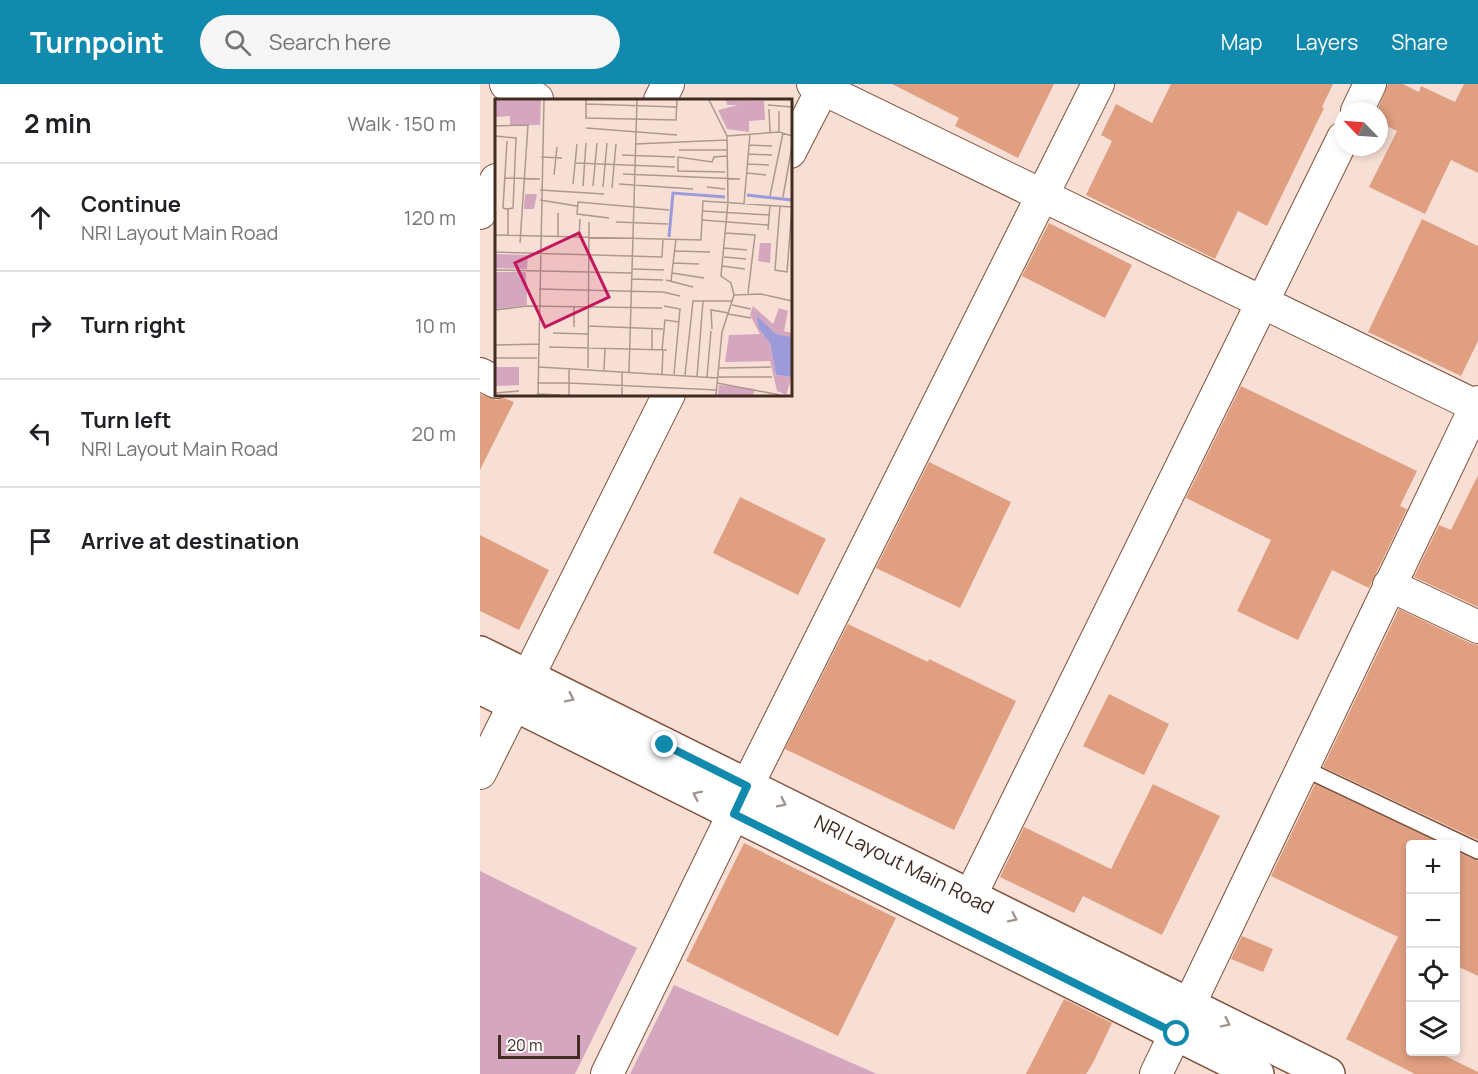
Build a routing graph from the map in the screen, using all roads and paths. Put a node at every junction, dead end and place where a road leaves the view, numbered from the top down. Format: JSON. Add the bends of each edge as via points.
{"nodes":[{"id":1,"x":506,"y":84,"type":"edge"},
{"id":2,"x":668,"y":84,"type":"edge"},
{"id":3,"x":1098,"y":84,"type":"edge"},
{"id":4,"x":1370,"y":84,"type":"edge"},
{"id":5,"x":820,"y":86,"type":"edge"},
{"id":6,"x":539,"y":94,"type":"edge"},
{"id":7,"x":660,"y":99,"type":"edge"},
{"id":8,"x":1361,"y":102,"type":"edge"},
{"id":9,"x":792,"y":149,"type":"edge"},
{"id":10,"x":1334,"y":156,"type":"edge"},
{"id":11,"x":495,"y":182,"type":"edge"},
{"id":12,"x":1043,"y":196,"type":"junction"},
{"id":13,"x":480,"y":213,"type":"edge"},
{"id":14,"x":1262,"y":302,"type":"junction"},
{"id":15,"x":480,"y":374,"type":"edge"},
{"id":16,"x":495,"y":382,"type":"edge"},
{"id":17,"x":668,"y":396,"type":"edge"},
{"id":18,"x":1477,"y":405,"type":"edge"},
{"id":19,"x":1389,"y":585,"type":"junction"},
{"id":20,"x":1478,"y":627,"type":"edge"},
{"id":21,"x":480,"y":653,"type":"edge"},
{"id":22,"x":480,"y":687,"type":"edge"},
{"id":23,"x":521,"y":691,"type":"junction"},
{"id":24,"x":1304,"y":768,"type":"junction"},
{"id":25,"x":480,"y":772,"type":"edge"},
{"id":26,"x":741,"y":800,"type":"junction"},
{"id":27,"x":1478,"y":851,"type":"edge"},
{"id":28,"x":963,"y":910,"type":"junction"},
{"id":29,"x":1183,"y":1020,"type":"junction"},
{"id":30,"x":607,"y":1074,"type":"edge"},
{"id":31,"x":1156,"y":1074,"type":"edge"},
{"id":32,"x":1257,"y":1074,"type":"edge"},
{"id":33,"x":1328,"y":1074,"type":"edge"}],
"edges":[{"from":1,"to":6,"type":"street"},
{"from":2,"to":7,"type":"street"},
{"from":3,"to":12,"type":"street"},
{"from":4,"to":8,"type":"street"},
{"from":5,"to":9,"type":"street"},
{"from":5,"to":12,"type":"street"},
{"from":10,"to":14,"type":"street"},
{"from":11,"to":13,"type":"street"},
{"from":12,"to":14,"type":"street"},
{"from":12,"to":26,"type":"street"},
{"from":14,"to":18,"type":"street"},
{"from":14,"to":28,"type":"street"},
{"from":15,"to":16,"type":"street"},
{"from":17,"to":23,"type":"street"},
{"from":18,"to":19,"type":"street"},
{"from":19,"to":20,"type":"street"},
{"from":19,"to":24,"type":"street"},
{"from":21,"to":23,"type":"street","name":"NRI Layout Main Road"},
{"from":22,"to":23,"type":"street","name":"NRI Layout Main Road"},
{"from":23,"to":25,"type":"street"},
{"from":23,"to":26,"type":"street","name":"NRI Layout Main Road"},
{"from":24,"to":27,"type":"lane"},
{"from":24,"to":29,"type":"street"},
{"from":26,"to":28,"type":"street","name":"NRI Layout Main Road"},
{"from":26,"to":30,"type":"street"},
{"from":28,"to":29,"type":"street","name":"NRI Layout Main Road"},
{"from":29,"to":31,"type":"street"},
{"from":29,"to":32,"type":"street","name":"NRI Layout Main Road"},
{"from":29,"to":33,"type":"street","name":"NRI Layout Main Road","one_way":true}]}
